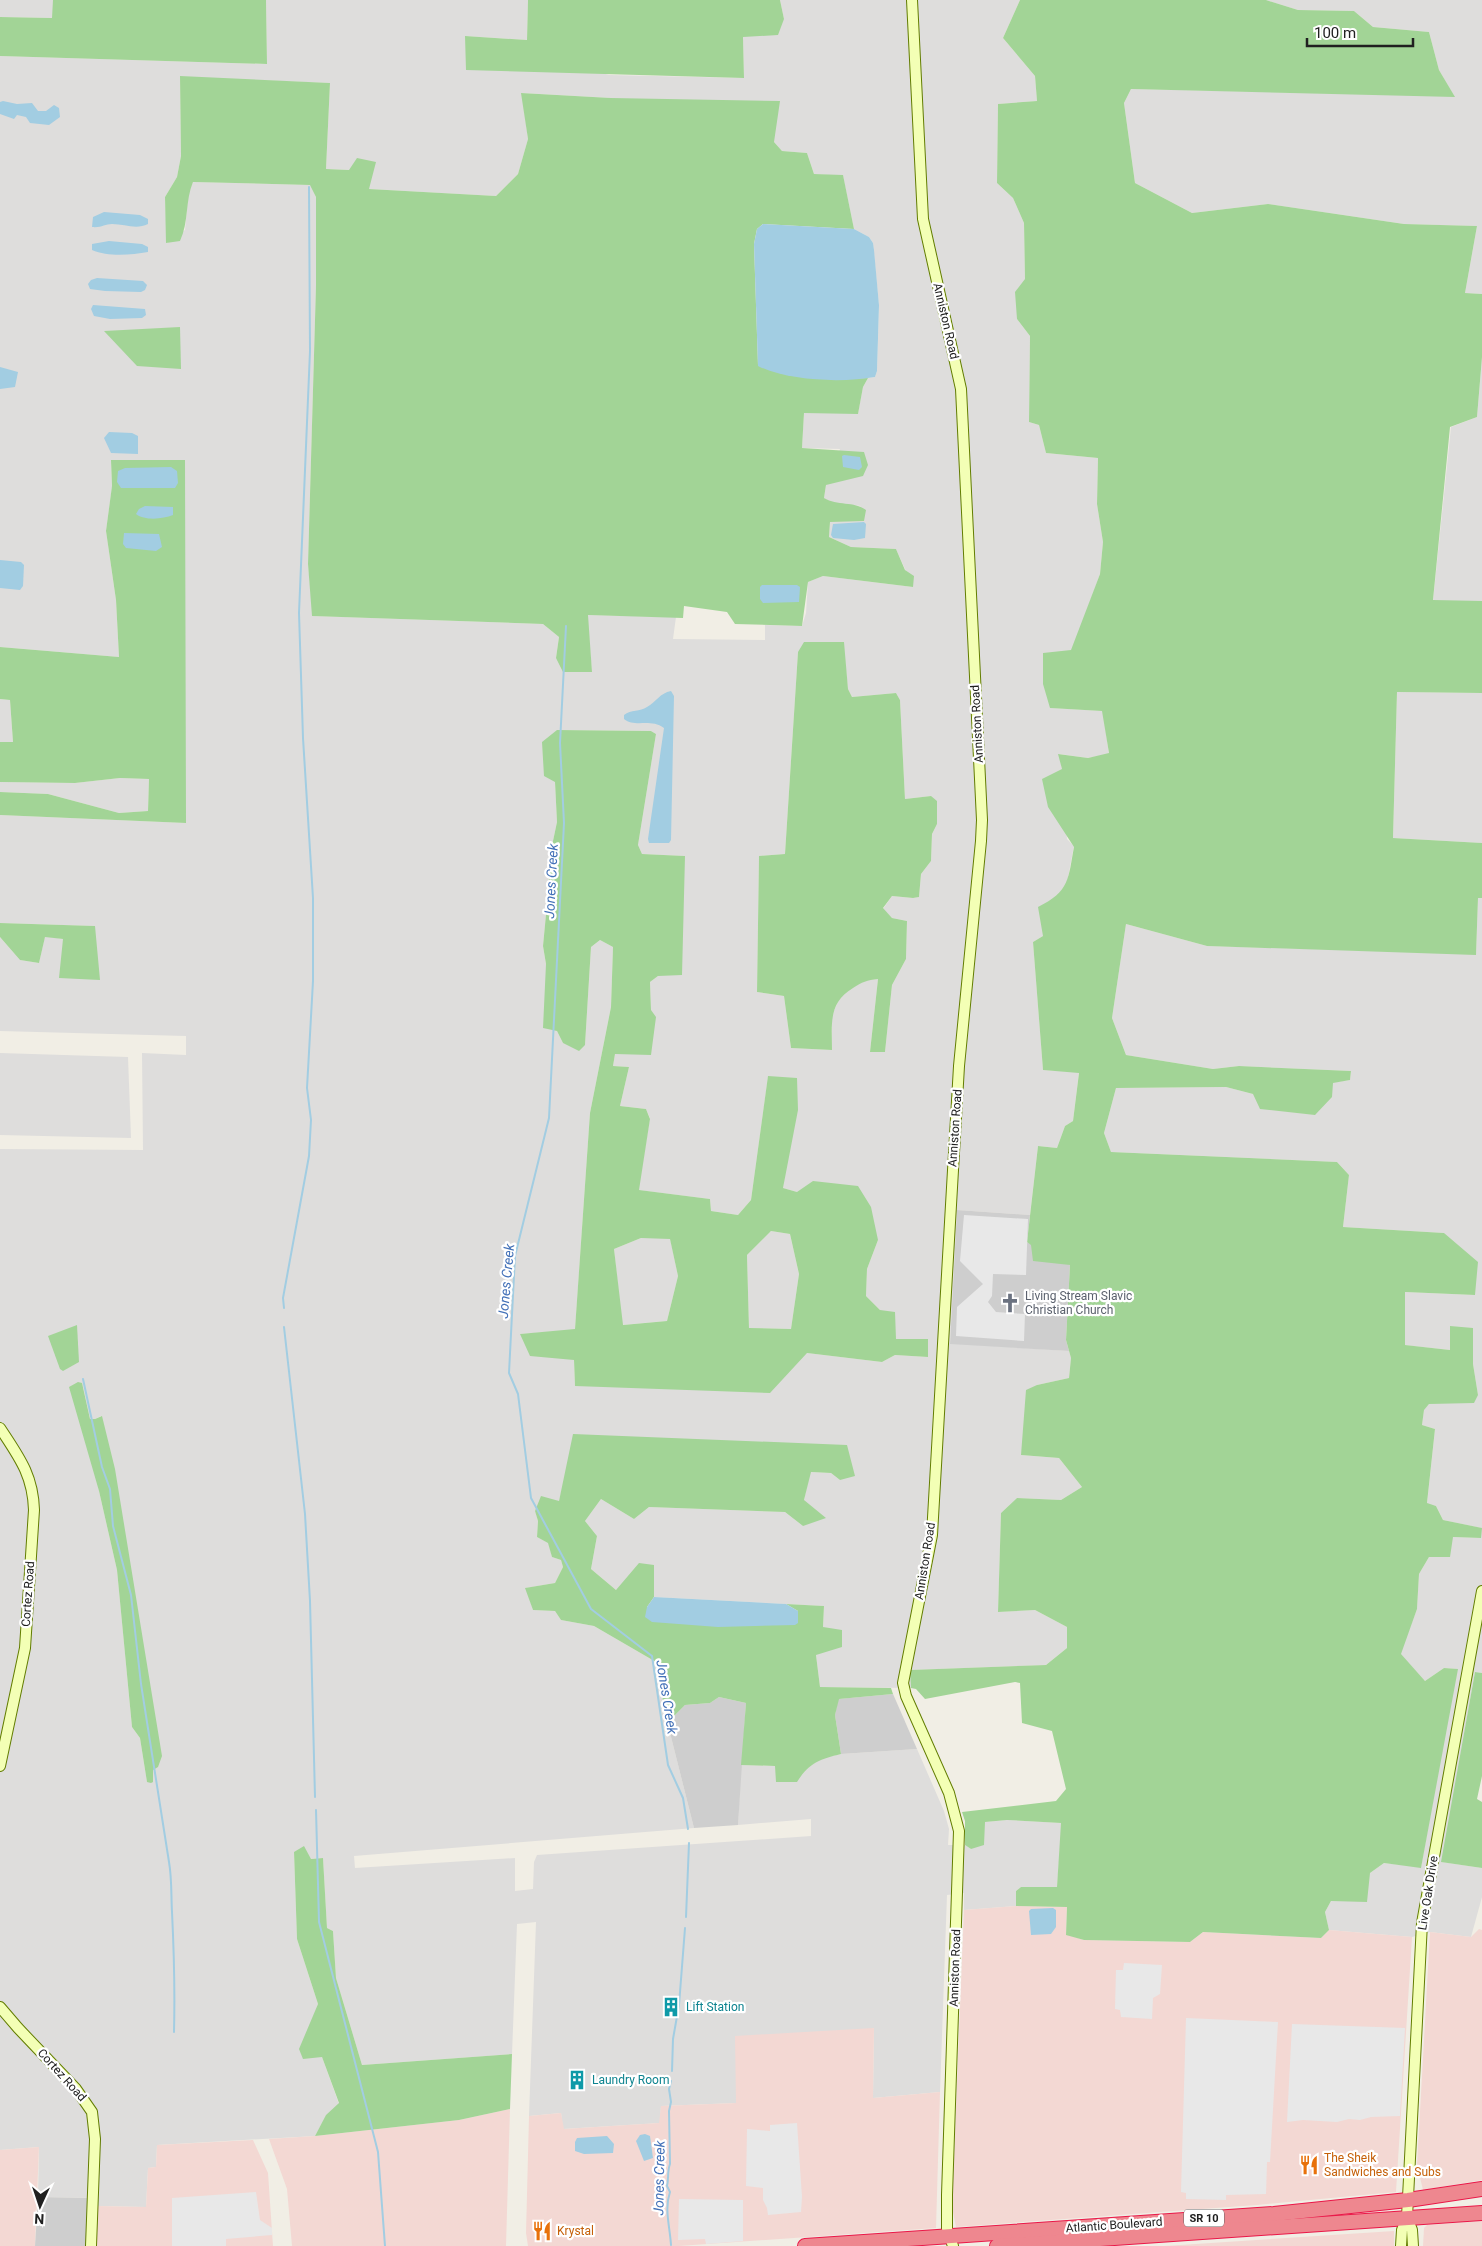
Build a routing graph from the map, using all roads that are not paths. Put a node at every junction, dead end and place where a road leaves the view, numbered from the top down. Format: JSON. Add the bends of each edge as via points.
{"nodes":[{"id":1,"x":912,"y":0,"type":"edge"},
{"id":2,"x":0,"y":1428,"type":"edge"},
{"id":3,"x":1482,"y":1591,"type":"edge"},
{"id":4,"x":0,"y":1766,"type":"edge"},
{"id":5,"x":0,"y":2007,"type":"edge"},
{"id":6,"x":1482,"y":2189,"type":"edge"},
{"id":7,"x":1408,"y":2200,"type":"junction"},
{"id":8,"x":1482,"y":2213,"type":"edge"},
{"id":9,"x":1407,"y":2217,"type":"junction"},
{"id":10,"x":1171,"y":2221,"type":"junction"},
{"id":11,"x":1155,"y":2235,"type":"junction"},
{"id":12,"x":951,"y":2241,"type":"edge"},
{"id":13,"x":91,"y":2246,"type":"edge"},
{"id":14,"x":805,"y":2246,"type":"edge"},
{"id":15,"x":812,"y":2246,"type":"edge"},
{"id":16,"x":997,"y":2246,"type":"edge"},
{"id":17,"x":1401,"y":2246,"type":"edge"},
{"id":18,"x":1412,"y":2246,"type":"edge"}],
"edges":[{"from":1,"to":12,"type":"street","name":"Anniston Road","via":[[923,219],[961,389],[982,820],[958,1066],[932,1535],[903,1683],[949,1793],[959,1831],[946,2229]]},
{"from":2,"to":4,"type":"street","name":"Cortez Road","via":[[30,1477],[34,1510],[25,1648]]},
{"from":3,"to":7,"type":"street","name":"Live Oak Drive","via":[[1422,1923]]},
{"from":5,"to":13,"type":"street","name":"Cortez Road","via":[[76,2088],[92,2112],[95,2139]]},
{"from":6,"to":7,"type":"highway","name":"Atlantic Boulevard","number":"SR 10"},
{"from":7,"to":9,"type":"street","name":"Live Oak Drive"},
{"from":7,"to":10,"type":"highway","name":"Atlantic Boulevard","number":"SR 10"},
{"from":8,"to":9,"type":"highway","name":"Atlantic Boulevard","number":"SR 10"},
{"from":9,"to":11,"type":"highway","name":"Atlantic Boulevard","number":"SR 10"},
{"from":9,"to":17,"type":"street"},
{"from":9,"to":18,"type":"street","via":[[1412,2230]]},
{"from":10,"to":11,"type":"highway","via":[[1168,2229],[1158,2230]]},
{"from":10,"to":12,"type":"highway","name":"Atlantic Boulevard","number":"SR 10"},
{"from":11,"to":16,"type":"highway","name":"Atlantic Boulevard","number":"SR 10"},
{"from":12,"to":15,"type":"highway","name":"Atlantic Boulevard","number":"SR 10"},
{"from":14,"to":15,"type":"highway","name":"Atlantic Boulevard","number":"SR 10"}]}
